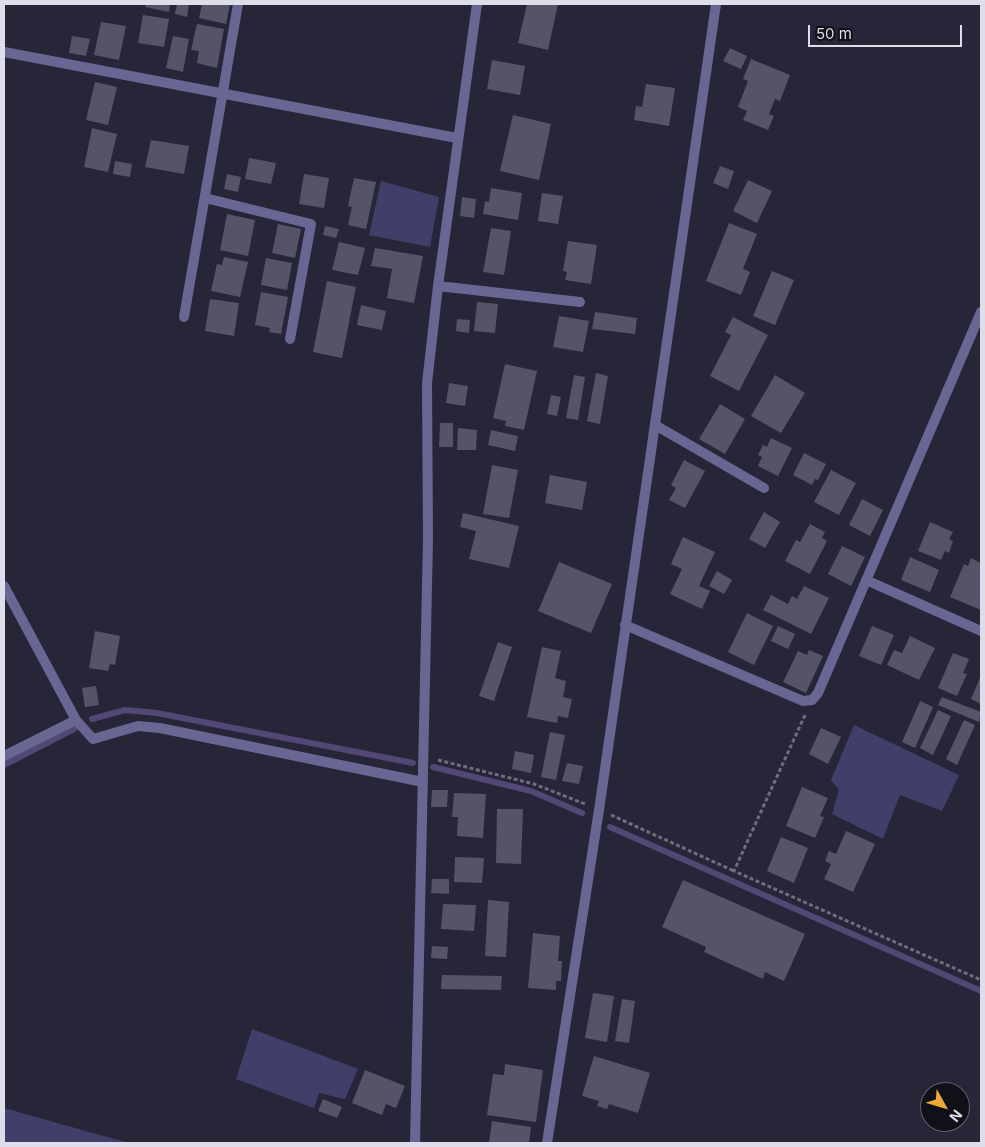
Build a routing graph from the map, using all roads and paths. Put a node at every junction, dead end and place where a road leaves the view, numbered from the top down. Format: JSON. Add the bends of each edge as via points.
{"nodes":[{"id":1,"x":238,"y":4,"type":"edge"},
{"id":2,"x":477,"y":4,"type":"edge"},
{"id":3,"x":716,"y":4,"type":"edge"},
{"id":4,"x":4,"y":52,"type":"edge"},
{"id":5,"x":222,"y":93,"type":"junction"},
{"id":6,"x":457,"y":138,"type":"junction"},
{"id":7,"x":206,"y":198,"type":"junction"},
{"id":8,"x":438,"y":286,"type":"junction"},
{"id":9,"x":580,"y":302,"type":"dead end"},
{"id":10,"x":981,"y":312,"type":"edge"},
{"id":11,"x":184,"y":317,"type":"dead end"},
{"id":12,"x":290,"y":339,"type":"dead end"},
{"id":13,"x":655,"y":425,"type":"junction"},
{"id":14,"x":764,"y":488,"type":"dead end"},
{"id":15,"x":866,"y":580,"type":"junction"},
{"id":16,"x":4,"y":586,"type":"edge"},
{"id":17,"x":626,"y":625,"type":"junction"},
{"id":18,"x":981,"y":631,"type":"edge"},
{"id":19,"x":812,"y":700,"type":"junction"},
{"id":20,"x":76,"y":720,"type":"junction"},
{"id":21,"x":4,"y":756,"type":"edge"},
{"id":22,"x":424,"y":757,"type":"junction"},
{"id":23,"x":423,"y":782,"type":"junction"},
{"id":24,"x":600,"y":810,"type":"junction"},
{"id":25,"x":734,"y":871,"type":"junction"},
{"id":26,"x":981,"y":980,"type":"edge"},
{"id":27,"x":415,"y":1143,"type":"edge"},
{"id":28,"x":548,"y":1143,"type":"edge"}],
"edges":[{"from":1,"to":5,"type":"street"},
{"from":2,"to":6,"type":"street"},
{"from":3,"to":13,"type":"street"},
{"from":4,"to":5,"type":"street"},
{"from":5,"to":6,"type":"street"},
{"from":5,"to":7,"type":"street"},
{"from":6,"to":8,"type":"street"},
{"from":7,"to":11,"type":"street"},
{"from":7,"to":12,"type":"street","via":[[311,224]]},
{"from":8,"to":9,"type":"street"},
{"from":8,"to":22,"type":"street","via":[[428,383]]},
{"from":10,"to":15,"type":"street"},
{"from":13,"to":14,"type":"street"},
{"from":13,"to":17,"type":"street"},
{"from":15,"to":18,"type":"street"},
{"from":15,"to":19,"type":"street","via":[[818,693]]},
{"from":16,"to":20,"type":"street"},
{"from":17,"to":19,"type":"street","via":[[803,702]]},
{"from":17,"to":24,"type":"street"},
{"from":19,"to":25,"type":"path"},
{"from":20,"to":21,"type":"street"},
{"from":20,"to":23,"type":"street","via":[[93,739],[138,726],[160,728]]},
{"from":22,"to":23,"type":"street"},
{"from":22,"to":24,"type":"path","via":[[534,784]]},
{"from":23,"to":27,"type":"street"},
{"from":24,"to":25,"type":"path"},
{"from":24,"to":28,"type":"street"},
{"from":25,"to":26,"type":"path"}]}
